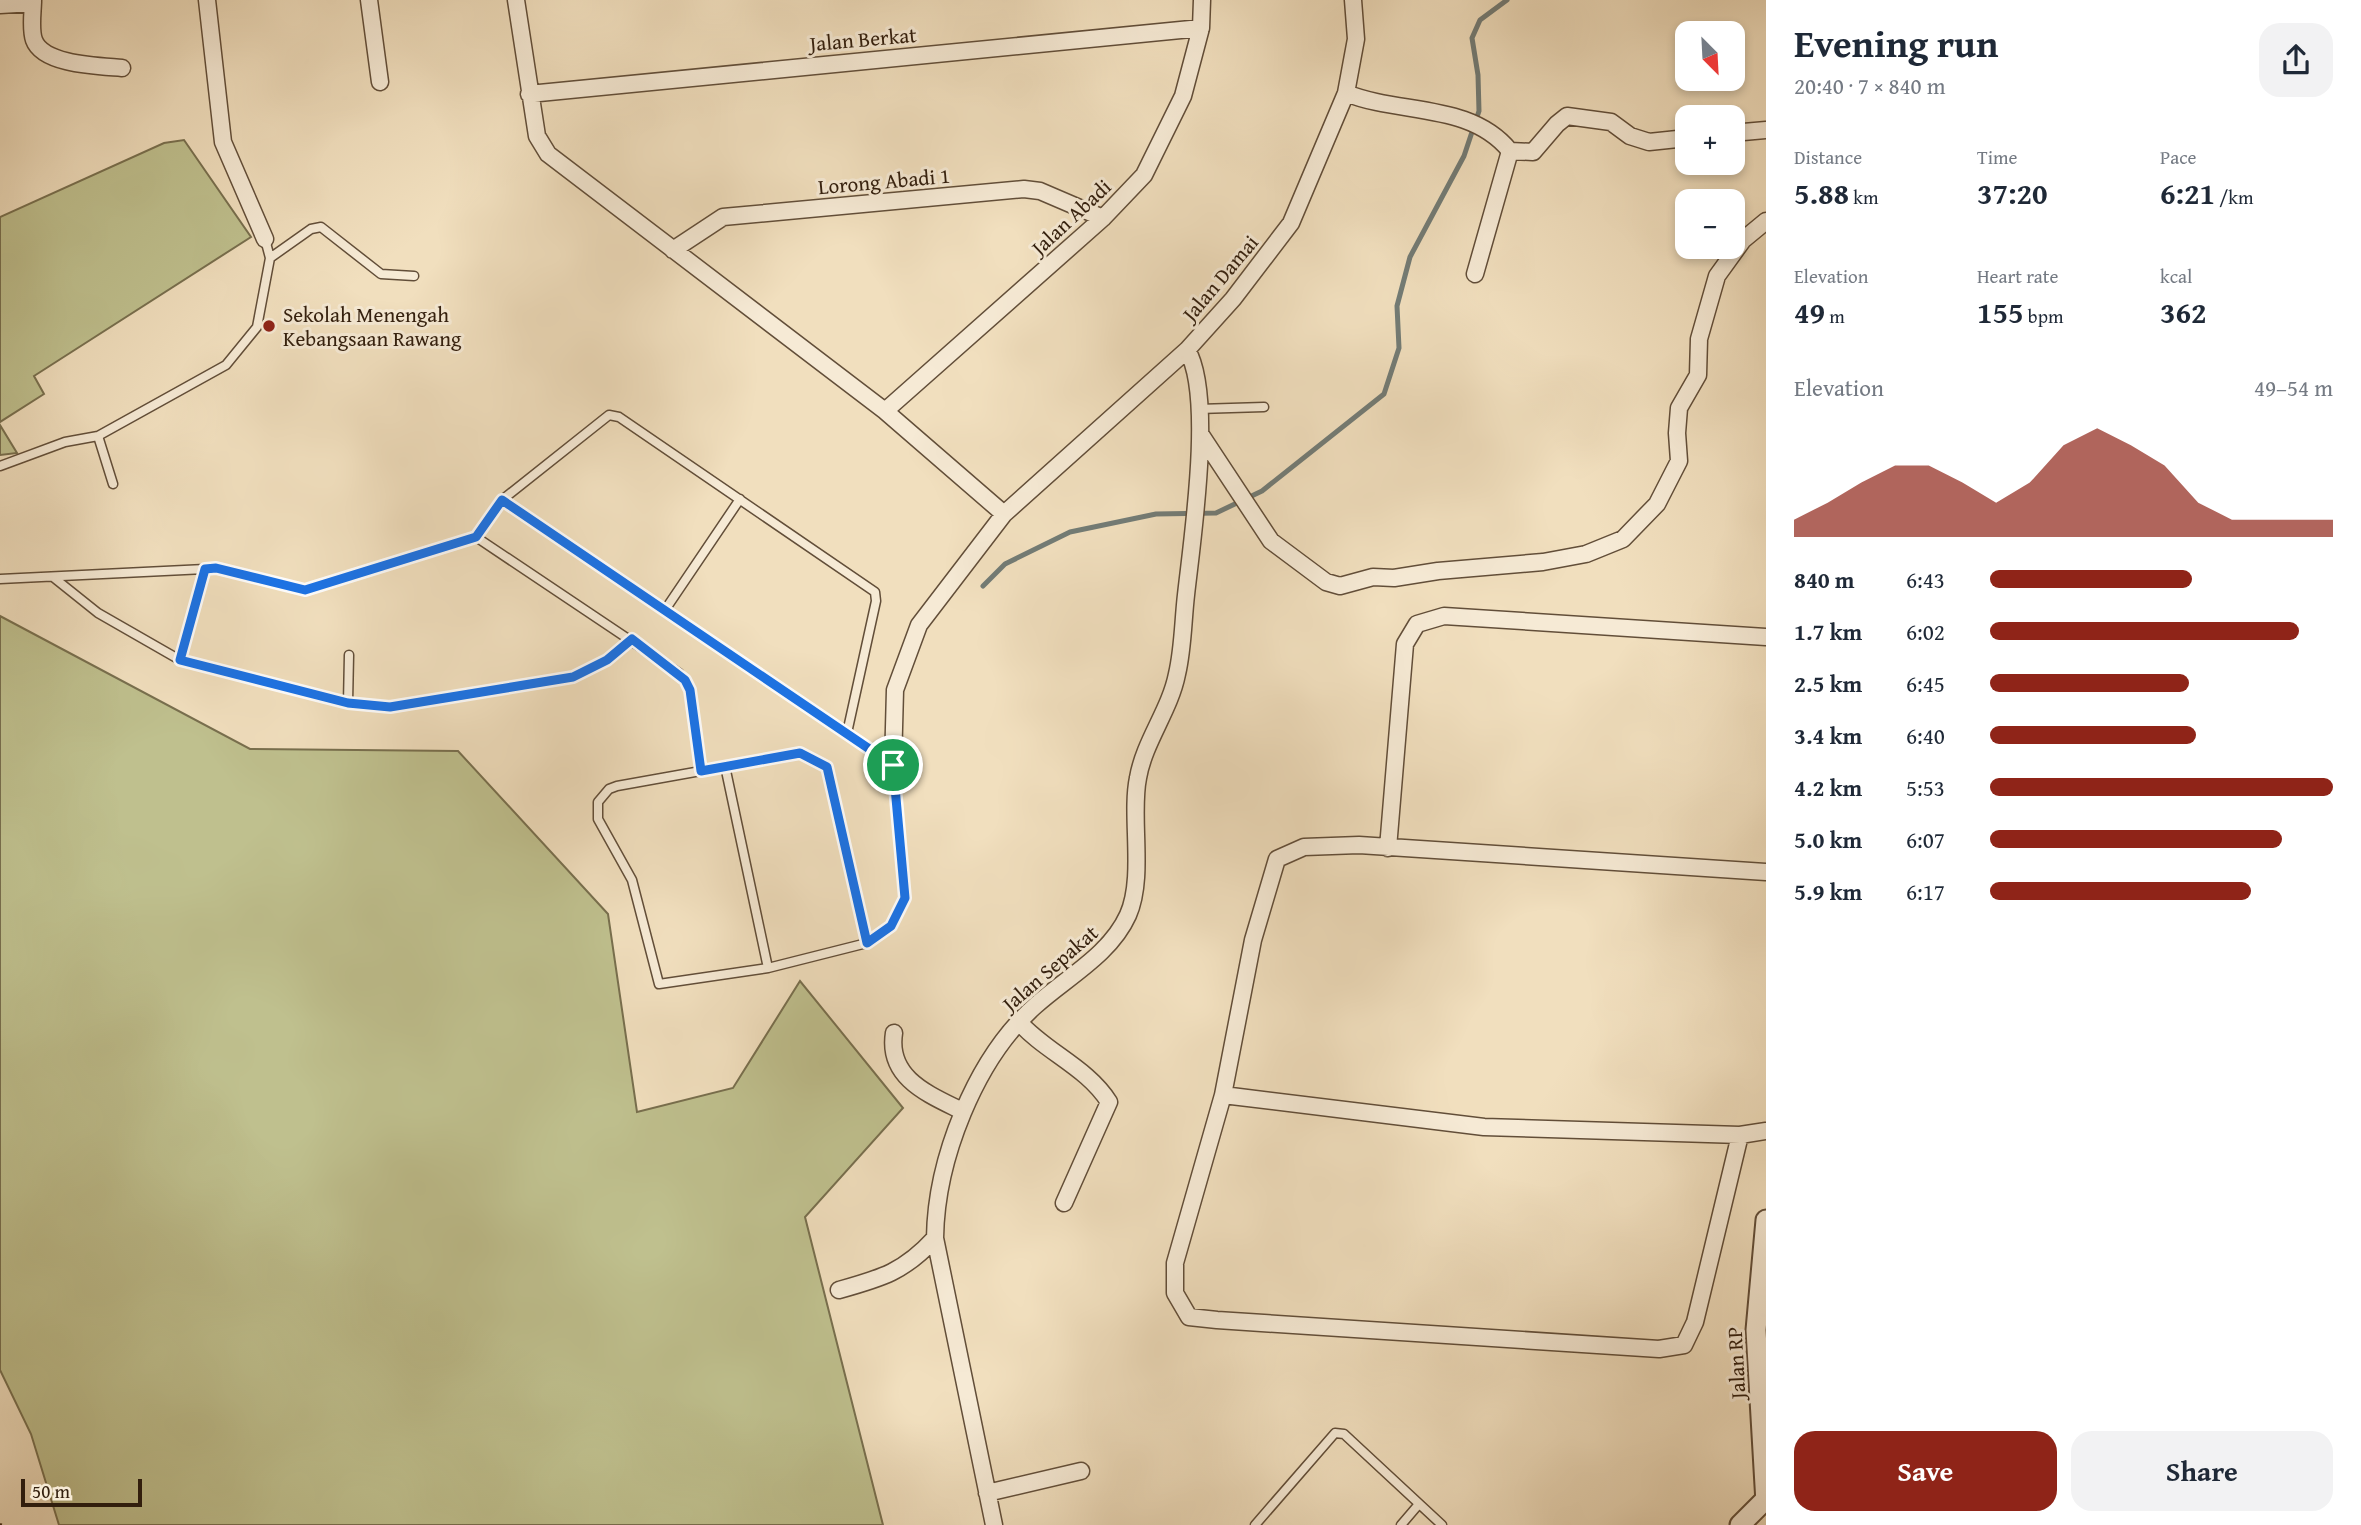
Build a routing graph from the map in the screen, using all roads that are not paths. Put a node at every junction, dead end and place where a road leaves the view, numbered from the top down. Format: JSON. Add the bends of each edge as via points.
{"nodes":[{"id":1,"x":207,"y":0,"type":"edge"},
{"id":2,"x":369,"y":0,"type":"edge"},
{"id":3,"x":516,"y":0,"type":"edge"},
{"id":4,"x":1202,"y":0,"type":"edge"},
{"id":5,"x":1353,"y":0,"type":"edge"},
{"id":6,"x":33,"y":1,"type":"edge"},
{"id":7,"x":0,"y":5,"type":"edge"},
{"id":8,"x":1201,"y":28,"type":"junction"},
{"id":9,"x":122,"y":68,"type":"dead end"},
{"id":10,"x":380,"y":82,"type":"dead end"},
{"id":11,"x":1346,"y":93,"type":"junction"},
{"id":12,"x":529,"y":94,"type":"junction"},
{"id":13,"x":1766,"y":130,"type":"edge"},
{"id":14,"x":1745,"y":132,"type":"edge"},
{"id":15,"x":1675,"y":139,"type":"edge"},
{"id":16,"x":1510,"y":151,"type":"junction"},
{"id":17,"x":1104,"y":218,"type":"junction"},
{"id":18,"x":1766,"y":221,"type":"edge"},
{"id":19,"x":265,"y":239,"type":"joint"},
{"id":20,"x":673,"y":250,"type":"junction"},
{"id":21,"x":270,"y":258,"type":"junction"},
{"id":22,"x":1475,"y":274,"type":"dead end"},
{"id":23,"x":414,"y":276,"type":"dead end"},
{"id":24,"x":1187,"y":350,"type":"junction"},
{"id":25,"x":1264,"y":407,"type":"dead end"},
{"id":26,"x":1198,"y":408,"type":"junction"},
{"id":27,"x":885,"y":411,"type":"junction"},
{"id":28,"x":1201,"y":435,"type":"junction"},
{"id":29,"x":99,"y":436,"type":"junction"},
{"id":30,"x":0,"y":466,"type":"edge"},
{"id":31,"x":113,"y":484,"type":"dead end"},
{"id":32,"x":740,"y":499,"type":"junction"},
{"id":33,"x":502,"y":500,"type":"junction"},
{"id":34,"x":1004,"y":514,"type":"junction"},
{"id":35,"x":476,"y":537,"type":"junction"},
{"id":36,"x":205,"y":569,"type":"junction"},
{"id":37,"x":53,"y":577,"type":"junction"},
{"id":38,"x":0,"y":579,"type":"edge"},
{"id":39,"x":665,"y":610,"type":"junction"},
{"id":40,"x":1766,"y":638,"type":"edge"},
{"id":41,"x":632,"y":639,"type":"junction"},
{"id":42,"x":349,"y":655,"type":"dead end"},
{"id":43,"x":180,"y":660,"type":"junction"},
{"id":44,"x":348,"y":703,"type":"junction"},
{"id":45,"x":847,"y":733,"type":"junction"},
{"id":46,"x":893,"y":765,"type":"junction"},
{"id":47,"x":725,"y":766,"type":"junction"},
{"id":48,"x":701,"y":771,"type":"junction"},
{"id":49,"x":1388,"y":848,"type":"junction"},
{"id":50,"x":1766,"y":872,"type":"edge"},
{"id":51,"x":867,"y":943,"type":"junction"},
{"id":52,"x":768,"y":968,"type":"junction"},
{"id":53,"x":1018,"y":1021,"type":"junction"},
{"id":54,"x":894,"y":1032,"type":"dead end"},
{"id":55,"x":1223,"y":1095,"type":"junction"},
{"id":56,"x":962,"y":1111,"type":"junction"},
{"id":57,"x":1766,"y":1131,"type":"edge"},
{"id":58,"x":1740,"y":1135,"type":"junction"},
{"id":59,"x":1065,"y":1203,"type":"dead end"},
{"id":60,"x":1766,"y":1220,"type":"edge"},
{"id":61,"x":935,"y":1238,"type":"junction"},
{"id":62,"x":839,"y":1290,"type":"dead end"},
{"id":63,"x":1081,"y":1471,"type":"dead end"},
{"id":64,"x":987,"y":1493,"type":"junction"},
{"id":65,"x":1765,"y":1501,"type":"edge"},
{"id":66,"x":1419,"y":1504,"type":"junction"},
{"id":67,"x":994,"y":1525,"type":"edge"},
{"id":68,"x":1255,"y":1525,"type":"edge"},
{"id":69,"x":1401,"y":1525,"type":"edge"},
{"id":70,"x":1442,"y":1525,"type":"edge"},
{"id":71,"x":1740,"y":1525,"type":"edge"}],
"edges":[{"from":1,"to":19,"type":"street","via":[[223,142]]},
{"from":2,"to":10,"type":"street"},
{"from":3,"to":12,"type":"street"},
{"from":4,"to":8,"type":"street","name":"Jalan Abadi"},
{"from":5,"to":11,"type":"street","name":"Jalan Damai","via":[[1356,39]]},
{"from":6,"to":7,"type":"street"},
{"from":6,"to":9,"type":"street","via":[[34,40],[45,54],[78,65]]},
{"from":8,"to":12,"type":"street","name":"Jalan Berkat"},
{"from":8,"to":17,"type":"street","name":"Jalan Abadi","via":[[1184,96],[1144,175]]},
{"from":11,"to":16,"type":"street","via":[[1471,122]]},
{"from":11,"to":24,"type":"street","name":"Jalan Damai","via":[[1291,223],[1234,299]]},
{"from":12,"to":20,"type":"street","via":[[537,136],[548,154]]},
{"from":13,"to":14,"type":"street"},
{"from":15,"to":16,"type":"street","via":[[1648,142],[1611,122],[1567,116],[1533,152]]},
{"from":16,"to":22,"type":"street"},
{"from":17,"to":20,"type":"street","name":"Lorong Abadi 1","via":[[1040,191],[1024,189],[723,218]]},
{"from":17,"to":27,"type":"street","name":"Jalan Abadi"},
{"from":18,"to":28,"type":"street","via":[[1743,240],[1717,276],[1699,339],[1698,375],[1679,408],[1679,461],[1657,504],[1623,539],[1586,554],[1373,577],[1340,586],[1326,582],[1271,541]]},
{"from":19,"to":21,"type":"lane"},
{"from":20,"to":27,"type":"street"},
{"from":21,"to":23,"type":"lane","via":[[321,227],[381,274]]},
{"from":21,"to":29,"type":"lane","via":[[257,327],[226,365]]},
{"from":24,"to":26,"type":"street","name":"Jalan Sepakat","via":[[1196,364]]},
{"from":24,"to":34,"type":"street","name":"Jalan Damai"},
{"from":25,"to":26,"type":"lane"},
{"from":26,"to":28,"type":"street","name":"Jalan Sepakat"},
{"from":27,"to":34,"type":"street"},
{"from":28,"to":53,"type":"street","name":"Jalan Sepakat","via":[[1177,676],[1138,778],[1138,852],[1130,912],[1114,941]]},
{"from":29,"to":30,"type":"lane","via":[[65,442]]},
{"from":29,"to":31,"type":"lane"},
{"from":32,"to":33,"type":"lane","via":[[614,415],[605,417]]},
{"from":32,"to":39,"type":"lane"},
{"from":32,"to":45,"type":"lane","via":[[875,592]]},
{"from":33,"to":35,"type":"lane"},
{"from":33,"to":39,"type":"lane"},
{"from":34,"to":46,"type":"street","name":"Jalan Damai","via":[[919,625],[895,690]]},
{"from":35,"to":36,"type":"lane","via":[[305,590]]},
{"from":35,"to":41,"type":"lane"},
{"from":36,"to":37,"type":"lane"},
{"from":36,"to":43,"type":"lane"},
{"from":37,"to":38,"type":"lane"},
{"from":37,"to":43,"type":"lane","via":[[98,613]]},
{"from":39,"to":45,"type":"lane"},
{"from":40,"to":49,"type":"street","via":[[1444,615],[1417,624],[1405,644]]},
{"from":41,"to":44,"type":"lane","via":[[607,660],[573,677],[390,707]]},
{"from":41,"to":48,"type":"lane","via":[[685,680]]},
{"from":42,"to":44,"type":"lane"},
{"from":43,"to":44,"type":"lane"},
{"from":45,"to":46,"type":"lane"},
{"from":46,"to":51,"type":"lane","via":[[905,898],[891,926]]},
{"from":47,"to":48,"type":"lane"},
{"from":47,"to":51,"type":"lane","via":[[800,753],[827,767]]},
{"from":47,"to":52,"type":"lane"},
{"from":48,"to":52,"type":"lane","via":[[609,789],[598,802],[598,819],[632,880],[659,984]]},
{"from":49,"to":50,"type":"street"},
{"from":49,"to":55,"type":"street","via":[[1304,847],[1277,859],[1253,940]]},
{"from":51,"to":52,"type":"lane"},
{"from":53,"to":56,"type":"street","name":"Jalan Sepakat","via":[[988,1059]]},
{"from":53,"to":59,"type":"street","via":[[1098,1085],[1108,1102]]},
{"from":54,"to":56,"type":"street","via":[[891,1050],[899,1067],[927,1094]]},
{"from":55,"to":58,"type":"street","via":[[1484,1127]]},
{"from":55,"to":58,"type":"street","via":[[1175,1263],[1175,1293],[1189,1317],[1217,1320],[1659,1349],[1684,1345],[1695,1322]]},
{"from":56,"to":61,"type":"street","name":"Jalan Sepakat","via":[[936,1209]]},
{"from":57,"to":58,"type":"street"},
{"from":60,"to":65,"type":"street","name":"Jalan RP","via":[[1756,1330]]},
{"from":61,"to":62,"type":"street","via":[[902,1269]]},
{"from":61,"to":64,"type":"street","name":"Jalan Sepakat"},
{"from":63,"to":64,"type":"street"},
{"from":64,"to":67,"type":"street","name":"Jalan Sepakat"},
{"from":65,"to":71,"type":"street"},
{"from":66,"to":68,"type":"lane","via":[[1344,1434],[1335,1433]]},
{"from":66,"to":69,"type":"lane"},
{"from":66,"to":70,"type":"lane"}]}
